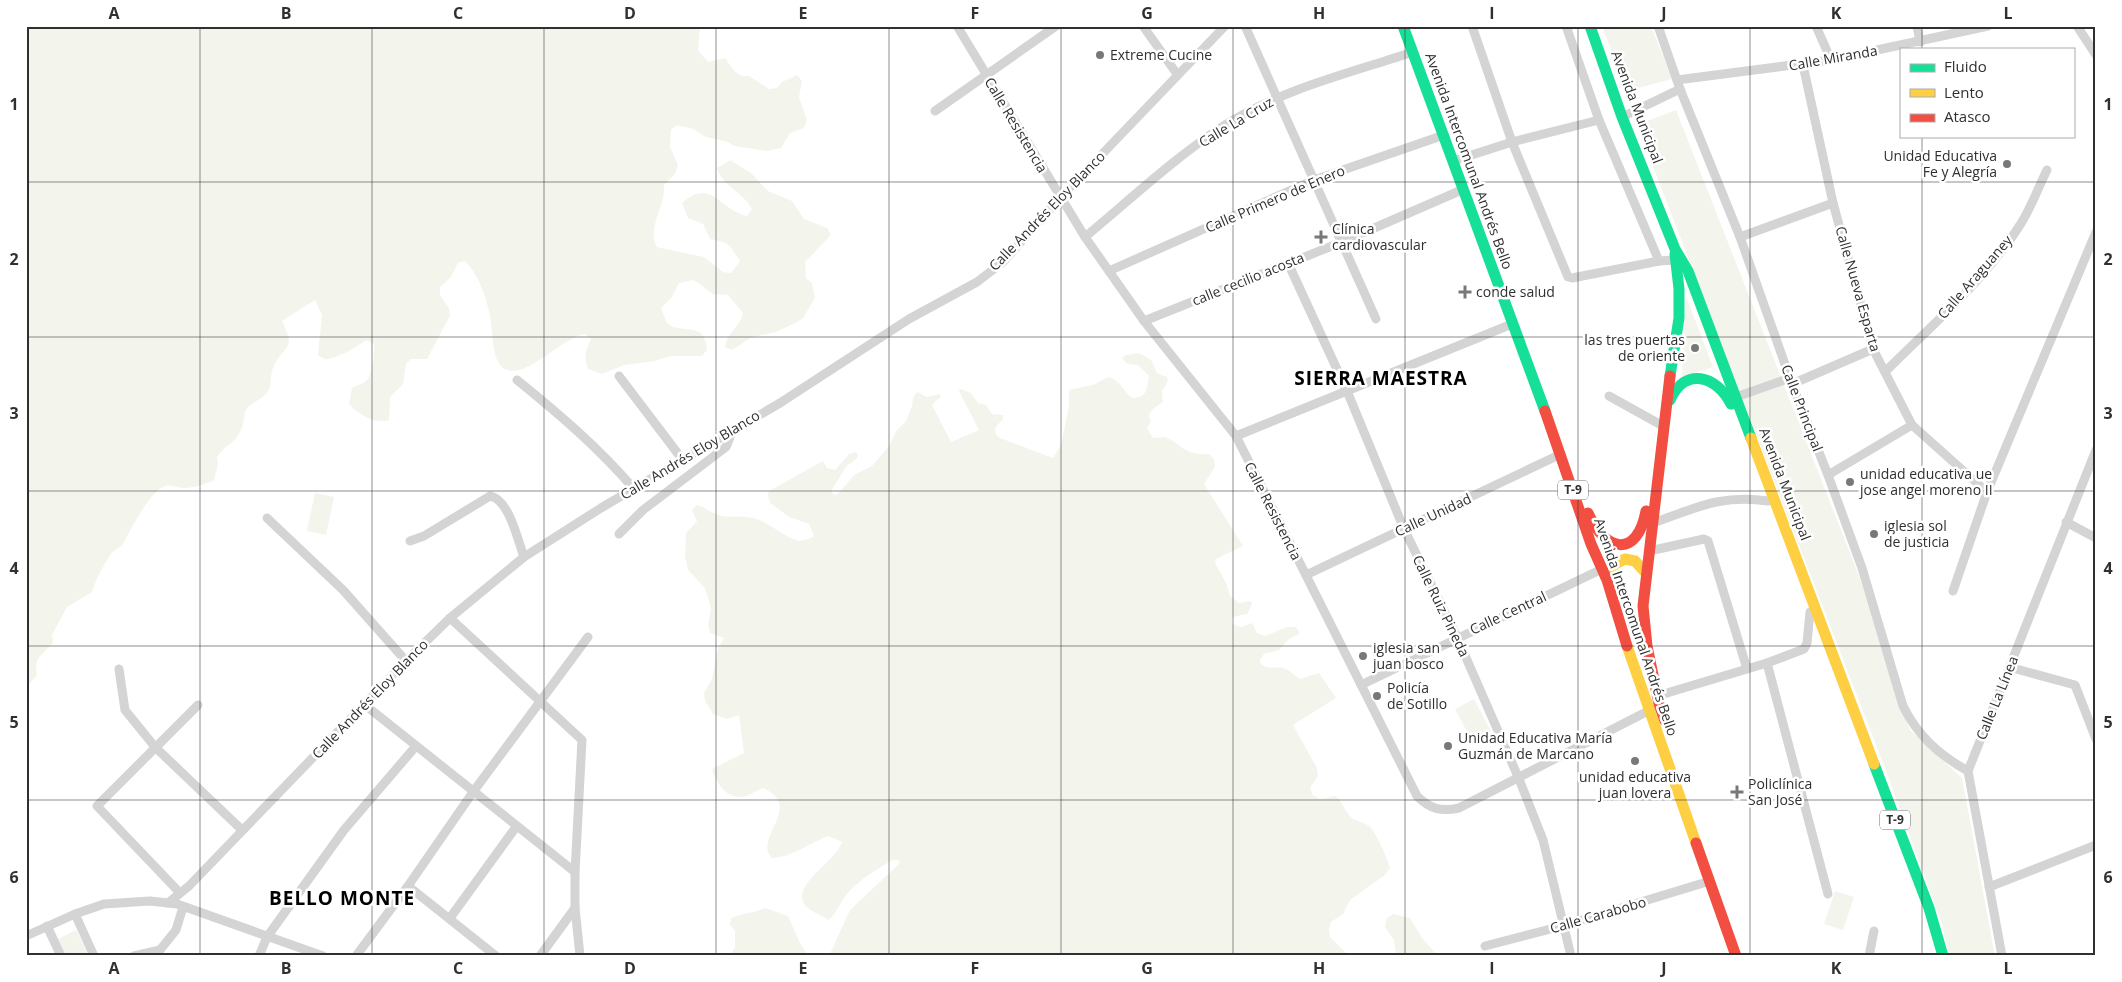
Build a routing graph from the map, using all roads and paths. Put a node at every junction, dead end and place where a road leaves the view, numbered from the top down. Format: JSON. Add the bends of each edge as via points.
{"nodes":[{"id":1,"x":957,"y":26,"type":"edge"},
{"id":2,"x":1056,"y":26,"type":"edge"},
{"id":3,"x":1143,"y":26,"type":"edge"},
{"id":4,"x":1225,"y":26,"type":"edge"},
{"id":5,"x":1245,"y":26,"type":"edge"},
{"id":6,"x":1403,"y":26,"type":"edge"},
{"id":7,"x":1472,"y":26,"type":"edge"},
{"id":8,"x":1566,"y":26,"type":"edge"},
{"id":9,"x":1590,"y":26,"type":"edge"},
{"id":10,"x":1658,"y":26,"type":"edge"},
{"id":11,"x":1816,"y":26,"type":"edge"},
{"id":12,"x":1917,"y":26,"type":"edge"},
{"id":13,"x":1988,"y":26,"type":"edge"},
{"id":14,"x":2077,"y":26,"type":"edge"},
{"id":15,"x":1920,"y":42,"type":"junction"},
{"id":16,"x":1413,"y":52,"type":"junction"},
{"id":17,"x":2096,"y":55,"type":"edge"},
{"id":18,"x":1831,"y":60,"type":"junction"},
{"id":19,"x":1803,"y":65,"type":"junction"},
{"id":20,"x":986,"y":74,"type":"junction"},
{"id":21,"x":1177,"y":74,"type":"junction"},
{"id":22,"x":1679,"y":84,"type":"junction"},
{"id":23,"x":1278,"y":97,"type":"junction"},
{"id":24,"x":935,"y":111,"type":"dead end"},
{"id":25,"x":1622,"y":117,"type":"junction"},
{"id":26,"x":1599,"y":120,"type":"junction"},
{"id":27,"x":1444,"y":135,"type":"junction"},
{"id":28,"x":1512,"y":142,"type":"junction"},
{"id":29,"x":1453,"y":161,"type":"junction"},
{"id":30,"x":2047,"y":170,"type":"dead end"},
{"id":31,"x":1314,"y":180,"type":"junction"},
{"id":32,"x":1464,"y":190,"type":"junction"},
{"id":33,"x":1060,"y":198,"type":"junction"},
{"id":34,"x":1832,"y":203,"type":"junction"},
{"id":35,"x":2096,"y":232,"type":"edge"},
{"id":36,"x":1085,"y":237,"type":"junction"},
{"id":37,"x":1740,"y":237,"type":"junction"},
{"id":38,"x":1342,"y":242,"type":"junction"},
{"id":39,"x":1675,"y":255,"type":"junction"},
{"id":40,"x":1659,"y":261,"type":"junction"},
{"id":41,"x":1288,"y":263,"type":"junction"},
{"id":42,"x":1109,"y":271,"type":"junction"},
{"id":43,"x":1376,"y":319,"type":"dead end"},
{"id":44,"x":1144,"y":321,"type":"junction"},
{"id":45,"x":1512,"y":324,"type":"junction"},
{"id":46,"x":1873,"y":349,"type":"junction"},
{"id":47,"x":1886,"y":371,"type":"junction"},
{"id":48,"x":619,"y":376,"type":"dead end"},
{"id":49,"x":517,"y":380,"type":"dead end"},
{"id":50,"x":1791,"y":381,"type":"junction"},
{"id":51,"x":1346,"y":391,"type":"junction"},
{"id":52,"x":1609,"y":396,"type":"dead end"},
{"id":53,"x":1736,"y":397,"type":"junction"},
{"id":54,"x":1667,"y":409,"type":"junction"},
{"id":55,"x":1912,"y":425,"type":"junction"},
{"id":56,"x":1663,"y":426,"type":"junction"},
{"id":57,"x":733,"y":430,"type":"junction"},
{"id":58,"x":1236,"y":436,"type":"junction"},
{"id":59,"x":2096,"y":450,"type":"edge"},
{"id":60,"x":1561,"y":454,"type":"junction"},
{"id":61,"x":682,"y":459,"type":"junction"},
{"id":62,"x":1828,"y":475,"type":"junction"},
{"id":63,"x":1657,"y":476,"type":"junction"},
{"id":64,"x":634,"y":489,"type":"junction"},
{"id":65,"x":1987,"y":492,"type":"junction"},
{"id":66,"x":1768,"y":501,"type":"junction"},
{"id":67,"x":267,"y":518,"type":"dead end"},
{"id":68,"x":2066,"y":522,"type":"junction"},
{"id":69,"x":1653,"y":523,"type":"junction"},
{"id":70,"x":1404,"y":529,"type":"junction"},
{"id":71,"x":619,"y":534,"type":"dead end"},
{"id":72,"x":2096,"y":538,"type":"edge"},
{"id":73,"x":410,"y":541,"type":"dead end"},
{"id":74,"x":1649,"y":551,"type":"junction"},
{"id":75,"x":524,"y":557,"type":"junction"},
{"id":76,"x":1604,"y":572,"type":"junction"},
{"id":77,"x":1646,"y":573,"type":"junction"},
{"id":78,"x":1306,"y":575,"type":"junction"},
{"id":79,"x":1953,"y":591,"type":"dead end"},
{"id":80,"x":1810,"y":612,"type":"junction"},
{"id":81,"x":450,"y":618,"type":"junction"},
{"id":82,"x":588,"y":637,"type":"dead end"},
{"id":83,"x":1457,"y":637,"type":"junction"},
{"id":84,"x":406,"y":661,"type":"junction"},
{"id":85,"x":1767,"y":663,"type":"junction"},
{"id":86,"x":2009,"y":667,"type":"junction"},
{"id":87,"x":119,"y":669,"type":"dead end"},
{"id":88,"x":1747,"y":669,"type":"junction"},
{"id":89,"x":1361,"y":685,"type":"junction"},
{"id":90,"x":1657,"y":696,"type":"junction"},
{"id":91,"x":540,"y":700,"type":"junction"},
{"id":92,"x":198,"y":705,"type":"dead end"},
{"id":93,"x":365,"y":705,"type":"junction"},
{"id":94,"x":1650,"y":710,"type":"junction"},
{"id":95,"x":2096,"y":739,"type":"edge"},
{"id":96,"x":1863,"y":740,"type":"junction"},
{"id":97,"x":416,"y":746,"type":"junction"},
{"id":98,"x":155,"y":747,"type":"junction"},
{"id":99,"x":1968,"y":771,"type":"junction"},
{"id":100,"x":1519,"y":779,"type":"junction"},
{"id":101,"x":473,"y":792,"type":"junction"},
{"id":102,"x":516,"y":827,"type":"junction"},
{"id":103,"x":242,"y":830,"type":"junction"},
{"id":104,"x":2096,"y":845,"type":"edge"},
{"id":105,"x":575,"y":872,"type":"junction"},
{"id":106,"x":1710,"y":881,"type":"junction"},
{"id":107,"x":1723,"y":882,"type":"dead end"},
{"id":108,"x":408,"y":886,"type":"junction"},
{"id":109,"x":1989,"y":887,"type":"junction"},
{"id":110,"x":180,"y":894,"type":"junction"},
{"id":111,"x":1828,"y":894,"type":"dead end"},
{"id":112,"x":1923,"y":902,"type":"junction"},
{"id":113,"x":168,"y":903,"type":"junction"},
{"id":114,"x":183,"y":906,"type":"junction"},
{"id":115,"x":575,"y":908,"type":"junction"},
{"id":116,"x":1733,"y":912,"type":"dead end"},
{"id":117,"x":75,"y":914,"type":"junction"},
{"id":118,"x":450,"y":918,"type":"junction"},
{"id":119,"x":47,"y":926,"type":"junction"},
{"id":120,"x":1562,"y":926,"type":"junction"},
{"id":121,"x":1874,"y":930,"type":"dead end"},
{"id":122,"x":26,"y":936,"type":"edge"},
{"id":123,"x":267,"y":937,"type":"junction"},
{"id":124,"x":1485,"y":946,"type":"dead end"},
{"id":125,"x":61,"y":956,"type":"edge"},
{"id":126,"x":94,"y":956,"type":"edge"},
{"id":127,"x":134,"y":956,"type":"edge"},
{"id":128,"x":259,"y":956,"type":"edge"},
{"id":129,"x":323,"y":956,"type":"edge"},
{"id":130,"x":356,"y":956,"type":"edge"},
{"id":131,"x":496,"y":956,"type":"edge"},
{"id":132,"x":540,"y":956,"type":"edge"},
{"id":133,"x":580,"y":956,"type":"edge"},
{"id":134,"x":1571,"y":956,"type":"edge"},
{"id":135,"x":1736,"y":956,"type":"edge"},
{"id":136,"x":1747,"y":956,"type":"edge"},
{"id":137,"x":1869,"y":956,"type":"edge"},
{"id":138,"x":1938,"y":956,"type":"edge"},
{"id":139,"x":1943,"y":956,"type":"edge"},
{"id":140,"x":2002,"y":956,"type":"edge"}],
"edges":[{"from":1,"to":20,"type":"street","name":"Calle Resistencia"},
{"from":2,"to":20,"type":"street"},
{"from":3,"to":21,"type":"street"},
{"from":4,"to":21,"type":"street","name":"Calle Andrés Eloy Blanco"},
{"from":5,"to":23,"type":"street"},
{"from":6,"to":16,"type":"highway","name":"Avenida Intercomunal Andrés Bello","number":"T-9"},
{"from":7,"to":28,"type":"street"},
{"from":8,"to":26,"type":"street"},
{"from":9,"to":25,"type":"highway","name":"Avenida Municipal","number":"T-9"},
{"from":10,"to":22,"type":"street","name":"Calle Principal"},
{"from":11,"to":18,"type":"street"},
{"from":12,"to":15,"type":"street"},
{"from":13,"to":15,"type":"street","name":"Calle Miranda"},
{"from":14,"to":17,"type":"street"},
{"from":15,"to":18,"type":"street","name":"Calle Miranda"},
{"from":16,"to":23,"type":"street","name":"Calle La Cruz"},
{"from":16,"to":27,"type":"highway","name":"Avenida Intercomunal Andrés Bello","number":"T-9"},
{"from":18,"to":19,"type":"street","name":"Calle Miranda"},
{"from":19,"to":22,"type":"street","name":"Calle Miranda"},
{"from":19,"to":34,"type":"street","name":"Calle Nueva Esparta"},
{"from":20,"to":24,"type":"street"},
{"from":20,"to":33,"type":"street","name":"Calle Resistencia"},
{"from":21,"to":33,"type":"street","name":"Calle Andrés Eloy Blanco"},
{"from":22,"to":25,"type":"street","name":"Calle Miranda"},
{"from":22,"to":37,"type":"street","name":"Calle Principal"},
{"from":23,"to":31,"type":"street"},
{"from":23,"to":36,"type":"street","name":"Calle La Cruz","via":[[1226,124],[1198,144]]},
{"from":25,"to":39,"type":"highway","name":"Avenida Municipal","number":"T-9"},
{"from":26,"to":28,"type":"street"},
{"from":26,"to":40,"type":"street"},
{"from":27,"to":29,"type":"highway","name":"Avenida Intercomunal Andrés Bello","number":"T-9"},
{"from":27,"to":31,"type":"street","name":"Calle Primero de Enero"},
{"from":28,"to":29,"type":"street"},
{"from":28,"to":40,"type":"street","via":[[1568,277]]},
{"from":29,"to":32,"type":"highway","name":"Avenida Intercomunal Andrés Bello","number":"T-9"},
{"from":30,"to":47,"type":"street","name":"Calle Araguaney","via":[[2020,225],[1991,263]]},
{"from":31,"to":38,"type":"street"},
{"from":31,"to":42,"type":"street","name":"Calle Primero de Enero"},
{"from":32,"to":38,"type":"street","name":"calle cecilio acosta"},
{"from":32,"to":45,"type":"highway","name":"Avenida Intercomunal Andrés Bello","number":"T-9"},
{"from":33,"to":36,"type":"street","name":"Calle Resistencia"},
{"from":33,"to":57,"type":"street","name":"Calle Andrés Eloy Blanco","via":[[1003,262],[977,282],[909,319]]},
{"from":34,"to":37,"type":"street"},
{"from":34,"to":46,"type":"street","name":"Calle Nueva Esparta"},
{"from":35,"to":65,"type":"street"},
{"from":36,"to":42,"type":"street","name":"Calle Resistencia"},
{"from":37,"to":50,"type":"street","name":"Calle Principal"},
{"from":38,"to":41,"type":"street","name":"calle cecilio acosta"},
{"from":38,"to":43,"type":"street"},
{"from":39,"to":40,"type":"street"},
{"from":39,"to":53,"type":"highway","name":"Avenida Municipal","number":"T-9","via":[[1688,270]]},
{"from":39,"to":54,"type":"highway","name":"Avenida Intercomunal Andrés Bello","number":"T-9","via":[[1679,318]]},
{"from":41,"to":44,"type":"street","name":"calle cecilio acosta"},
{"from":41,"to":51,"type":"street","name":"Calle Ruiz Pineda"},
{"from":42,"to":44,"type":"street","name":"Calle Resistencia"},
{"from":44,"to":58,"type":"street","name":"Calle Resistencia"},
{"from":45,"to":51,"type":"street"},
{"from":45,"to":60,"type":"highway","name":"Avenida Intercomunal Andrés Bello","number":"T-9"},
{"from":46,"to":47,"type":"street","name":"Calle Nueva Esparta"},
{"from":46,"to":50,"type":"street"},
{"from":47,"to":55,"type":"street","name":"Calle Nueva Esparta"},
{"from":48,"to":61,"type":"street"},
{"from":49,"to":64,"type":"street","via":[[611,461]]},
{"from":50,"to":53,"type":"street"},
{"from":50,"to":62,"type":"street","name":"Calle Principal"},
{"from":51,"to":58,"type":"street"},
{"from":51,"to":70,"type":"street","name":"Calle Ruiz Pineda"},
{"from":52,"to":56,"type":"street"},
{"from":53,"to":96,"type":"highway","name":"Avenida Municipal","number":"T-9"},
{"from":54,"to":56,"type":"highway","name":"Avenida Intercomunal Andrés Bello","number":"T-9"},
{"from":54,"to":66,"type":"highway","name":"Avenida Municipal","number":"T-9","via":[[1672,394],[1682,383],[1704,378],[1721,388],[1734,410]]},
{"from":55,"to":62,"type":"street"},
{"from":55,"to":65,"type":"street","name":"Calle Nueva Esparta"},
{"from":56,"to":63,"type":"highway","name":"Avenida Intercomunal Andrés Bello","number":"T-9"},
{"from":57,"to":61,"type":"street","name":"Calle Andrés Eloy Blanco"},
{"from":57,"to":71,"type":"street","via":[[726,447],[644,510]]},
{"from":58,"to":78,"type":"street","name":"Calle Resistencia"},
{"from":59,"to":68,"type":"street","name":"Calle La Línea"},
{"from":60,"to":63,"type":"highway","number":"T-9","via":[[1595,526],[1608,542],[1614,544],[1631,543],[1643,528],[1648,491]]},
{"from":60,"to":70,"type":"street","name":"Calle Unidad"},
{"from":60,"to":76,"type":"highway","name":"Avenida Intercomunal Andrés Bello","number":"T-9","via":[[1591,544]]},
{"from":61,"to":64,"type":"street","name":"Calle Andrés Eloy Blanco"},
{"from":62,"to":99,"type":"street","name":"Calle Principal","via":[[1862,568],[1903,706],[1912,725],[1930,745]]},
{"from":63,"to":69,"type":"highway","name":"Avenida Intercomunal Andrés Bello","number":"T-9"},
{"from":64,"to":75,"type":"street","name":"Calle Andrés Eloy Blanco"},
{"from":65,"to":79,"type":"street"},
{"from":66,"to":69,"type":"street","via":[[1749,498],[1717,500]]},
{"from":66,"to":80,"type":"highway","name":"Avenida Municipal","number":"T-9"},
{"from":67,"to":84,"type":"street","via":[[343,590]]},
{"from":68,"to":72,"type":"street"},
{"from":68,"to":86,"type":"street","name":"Calle La Línea"},
{"from":69,"to":74,"type":"highway","name":"Avenida Intercomunal Andrés Bello","number":"T-9"},
{"from":70,"to":78,"type":"street","name":"Calle Unidad"},
{"from":70,"to":83,"type":"street","name":"Calle Ruiz Pineda"},
{"from":73,"to":75,"type":"street","via":[[424,536],[490,496],[505,506]]},
{"from":74,"to":77,"type":"highway","name":"Avenida Intercomunal Andrés Bello","number":"T-9"},
{"from":74,"to":88,"type":"street","via":[[1704,539],[1708,541]]},
{"from":75,"to":81,"type":"street","name":"Calle Andrés Eloy Blanco"},
{"from":76,"to":77,"type":"highway","via":[[1626,558],[1635,560]]},
{"from":76,"to":83,"type":"street","name":"Calle Central"},
{"from":76,"to":94,"type":"highway","name":"Avenida Intercomunal Andrés Bello","number":"T-9"},
{"from":77,"to":90,"type":"highway","name":"Avenida Intercomunal Andrés Bello","number":"T-9","via":[[1644,625]]},
{"from":78,"to":89,"type":"street","name":"Calle Resistencia"},
{"from":80,"to":85,"type":"street","via":[[1804,648]]},
{"from":80,"to":96,"type":"highway","name":"Avenida Municipal","number":"T-9"},
{"from":81,"to":84,"type":"street","name":"Calle Andrés Eloy Blanco"},
{"from":81,"to":91,"type":"street"},
{"from":82,"to":91,"type":"street"},
{"from":83,"to":89,"type":"street","name":"Calle Central"},
{"from":83,"to":100,"type":"street","name":"Calle Ruiz Pineda"},
{"from":84,"to":93,"type":"street","name":"Calle Andrés Eloy Blanco"},
{"from":85,"to":88,"type":"street"},
{"from":85,"to":111,"type":"street"},
{"from":86,"to":95,"type":"street","via":[[2075,685]]},
{"from":86,"to":99,"type":"street","name":"Calle La Línea"},
{"from":87,"to":98,"type":"street","via":[[124,710]]},
{"from":88,"to":90,"type":"street"},
{"from":89,"to":100,"type":"street","name":"Calle Resistencia","via":[[1410,785],[1428,807],[1441,810],[1459,808]]},
{"from":90,"to":107,"type":"highway","name":"Avenida Intercomunal Andrés Bello","number":"T-9"},
{"from":91,"to":101,"type":"street"},
{"from":91,"to":105,"type":"street","via":[[582,740]]},
{"from":92,"to":98,"type":"street"},
{"from":93,"to":97,"type":"street"},
{"from":93,"to":103,"type":"street","name":"Calle Andrés Eloy Blanco"},
{"from":94,"to":100,"type":"street","name":"Calle Resistencia"},
{"from":94,"to":106,"type":"highway","name":"Avenida Intercomunal Andrés Bello","number":"T-9"},
{"from":96,"to":112,"type":"highway","name":"Avenida Municipal","number":"T-9"},
{"from":97,"to":101,"type":"street"},
{"from":97,"to":123,"type":"street","via":[[344,830]]},
{"from":98,"to":103,"type":"street"},
{"from":98,"to":110,"type":"street","via":[[97,806]]},
{"from":99,"to":109,"type":"street"},
{"from":100,"to":120,"type":"street","name":"Calle Ruiz Pineda","via":[[1543,840]]},
{"from":101,"to":102,"type":"street"},
{"from":101,"to":108,"type":"street"},
{"from":102,"to":105,"type":"street"},
{"from":102,"to":118,"type":"street"},
{"from":103,"to":110,"type":"street","name":"Calle Andrés Eloy Blanco"},
{"from":104,"to":109,"type":"street"},
{"from":105,"to":115,"type":"street"},
{"from":106,"to":120,"type":"street","name":"Calle Carabobo"},
{"from":106,"to":135,"type":"highway","name":"Avenida Intercomunal Andrés Bello","number":"T-9"},
{"from":108,"to":118,"type":"street"},
{"from":108,"to":130,"type":"street"},
{"from":109,"to":140,"type":"street"},
{"from":110,"to":113,"type":"street","name":"Calle Andrés Eloy Blanco"},
{"from":112,"to":138,"type":"highway","name":"Avenida Municipal","number":"T-9"},
{"from":112,"to":139,"type":"highway","name":"Avenida Municipal","number":"T-9"},
{"from":113,"to":114,"type":"street"},
{"from":113,"to":117,"type":"street","via":[[131,901],[104,904]]},
{"from":114,"to":123,"type":"street"},
{"from":114,"to":127,"type":"street","via":[[176,930],[160,950]]},
{"from":115,"to":132,"type":"street"},
{"from":115,"to":133,"type":"street"},
{"from":116,"to":136,"type":"highway"},
{"from":117,"to":119,"type":"street"},
{"from":117,"to":126,"type":"street"},
{"from":118,"to":131,"type":"street"},
{"from":119,"to":122,"type":"street"},
{"from":119,"to":125,"type":"street"},
{"from":120,"to":124,"type":"street","name":"Calle Carabobo"},
{"from":120,"to":134,"type":"street","name":"Calle Ruiz Pineda"},
{"from":121,"to":137,"type":"street"},
{"from":123,"to":128,"type":"street"},
{"from":123,"to":129,"type":"street"}]}
